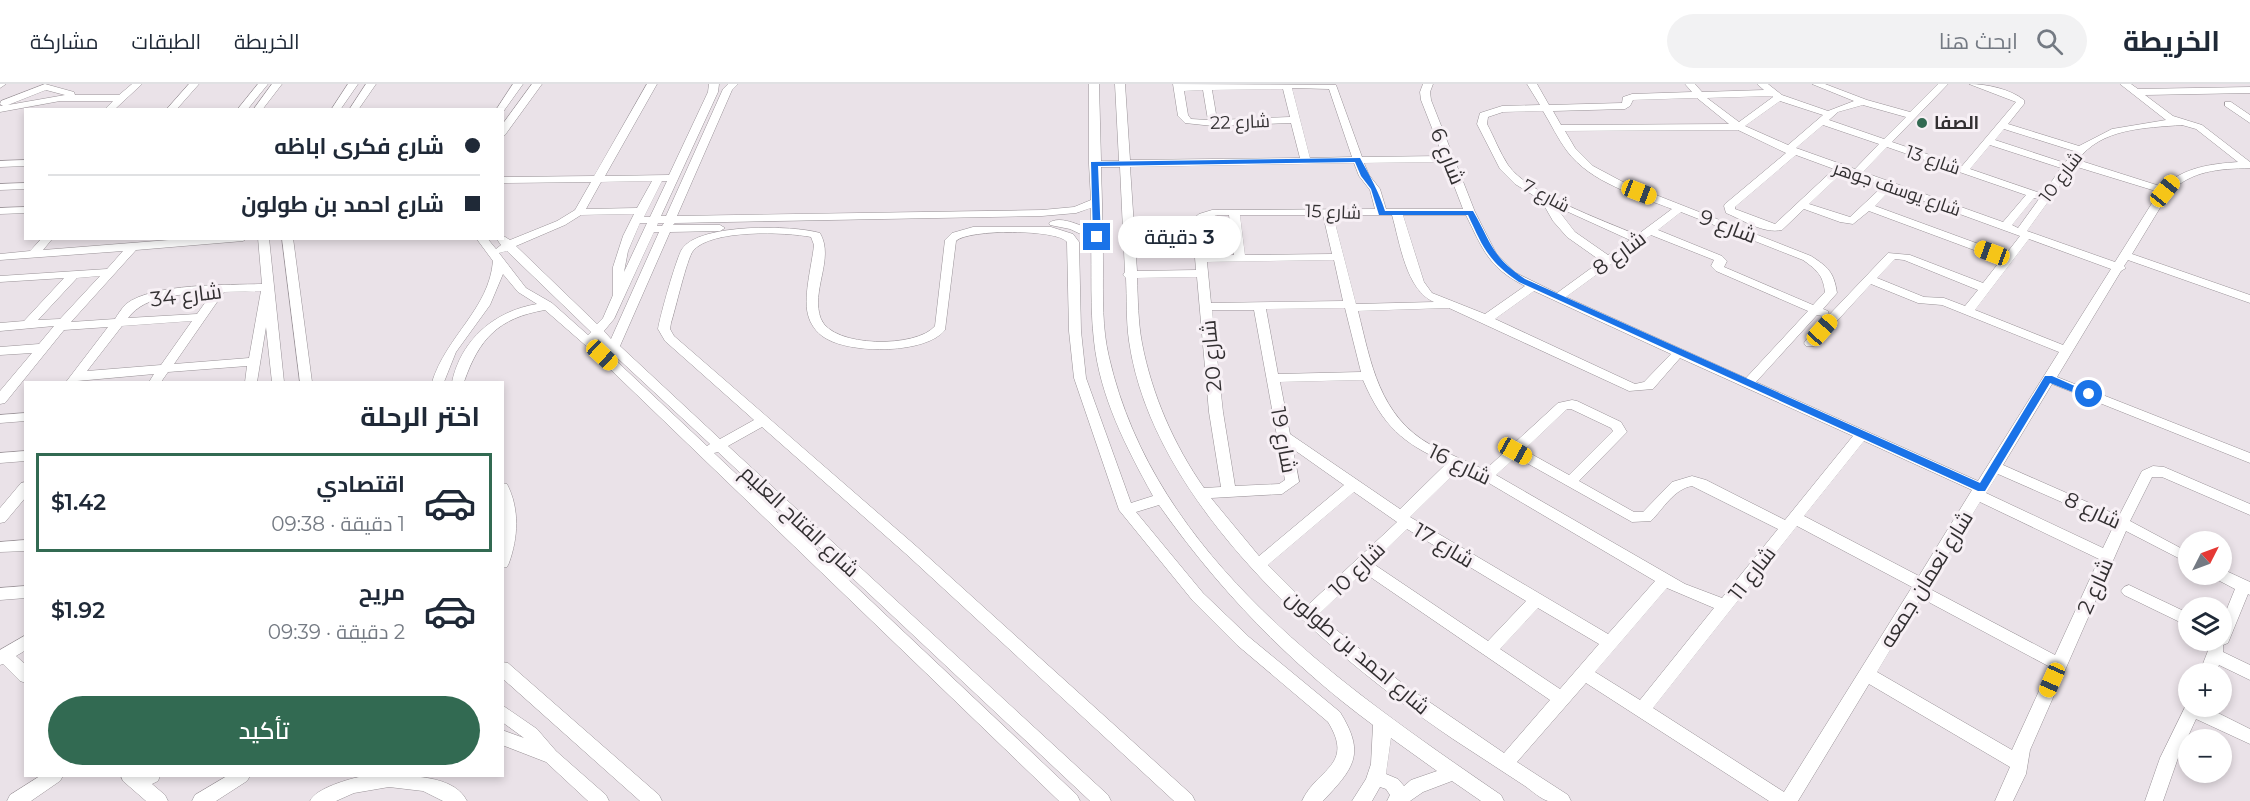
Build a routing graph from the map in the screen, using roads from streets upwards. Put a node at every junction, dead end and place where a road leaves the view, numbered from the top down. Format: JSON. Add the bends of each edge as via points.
{"nodes":[{"id":1,"x":66,"y":84,"type":"edge"},
{"id":2,"x":137,"y":84,"type":"edge"},
{"id":3,"x":194,"y":84,"type":"edge"},
{"id":4,"x":263,"y":84,"type":"edge"},
{"id":5,"x":278,"y":84,"type":"edge"},
{"id":6,"x":353,"y":84,"type":"edge"},
{"id":7,"x":371,"y":84,"type":"edge"},
{"id":8,"x":518,"y":84,"type":"edge"},
{"id":9,"x":537,"y":84,"type":"edge"},
{"id":10,"x":652,"y":84,"type":"edge"},
{"id":11,"x":714,"y":84,"type":"edge"},
{"id":12,"x":733,"y":84,"type":"edge"},
{"id":13,"x":1094,"y":84,"type":"edge"},
{"id":14,"x":1120,"y":84,"type":"edge"},
{"id":15,"x":1428,"y":84,"type":"edge"},
{"id":16,"x":1532,"y":84,"type":"edge"},
{"id":17,"x":1690,"y":84,"type":"edge"},
{"id":18,"x":1762,"y":84,"type":"edge"},
{"id":19,"x":1817,"y":84,"type":"edge"},
{"id":20,"x":1943,"y":84,"type":"edge"},
{"id":21,"x":1974,"y":84,"type":"edge"},
{"id":22,"x":2125,"y":84,"type":"edge"},
{"id":23,"x":2180,"y":84,"type":"edge"},
{"id":24,"x":2232,"y":84,"type":"edge"},
{"id":25,"x":1286,"y":85,"type":"edge"},
{"id":26,"x":1178,"y":86,"type":"edge"},
{"id":27,"x":1207,"y":88,"type":"junction"},
{"id":28,"x":55,"y":89,"type":"junction"},
{"id":29,"x":2246,"y":90,"type":"edge"},
{"id":30,"x":2190,"y":91,"type":"junction"},
{"id":31,"x":2136,"y":92,"type":"junction"},
{"id":32,"x":1776,"y":95,"type":"junction"},
{"id":33,"x":1699,"y":96,"type":"junction"},
{"id":34,"x":75,"y":97,"type":"junction"},
{"id":35,"x":119,"y":98,"type":"junction"},
{"id":36,"x":1864,"y":102,"type":"junction"},
{"id":37,"x":2228,"y":104,"type":"dead end"},
{"id":38,"x":0,"y":105,"type":"edge"},
{"id":39,"x":110,"y":108,"type":"edge"},
{"id":40,"x":172,"y":108,"type":"edge"},
{"id":41,"x":243,"y":108,"type":"edge"},
{"id":42,"x":258,"y":108,"type":"edge"},
{"id":43,"x":336,"y":108,"type":"edge"},
{"id":44,"x":354,"y":108,"type":"edge"},
{"id":45,"x":501,"y":108,"type":"edge"},
{"id":46,"x":1546,"y":108,"type":"junction"},
{"id":47,"x":0,"y":109,"type":"edge"},
{"id":48,"x":1912,"y":116,"type":"junction"},
{"id":49,"x":1825,"y":118,"type":"junction"},
{"id":50,"x":1296,"y":120,"type":"junction"},
{"id":51,"x":2250,"y":120,"type":"edge"},
{"id":52,"x":2181,"y":122,"type":"junction"},
{"id":53,"x":1213,"y":123,"type":"junction"},
{"id":54,"x":2001,"y":125,"type":"junction"},
{"id":55,"x":1738,"y":127,"type":"junction"},
{"id":56,"x":1558,"y":128,"type":"junction"},
{"id":57,"x":504,"y":130,"type":"edge"},
{"id":58,"x":1988,"y":141,"type":"junction"},
{"id":59,"x":1886,"y":144,"type":"junction"},
{"id":60,"x":2080,"y":150,"type":"junction"},
{"id":61,"x":1790,"y":151,"type":"junction"},
{"id":62,"x":1450,"y":159,"type":"junction"},
{"id":63,"x":1358,"y":160,"type":"junction"},
{"id":64,"x":1306,"y":161,"type":"junction"},
{"id":65,"x":24,"y":163,"type":"edge"},
{"id":66,"x":1124,"y":163,"type":"junction"},
{"id":67,"x":0,"y":164,"type":"edge"},
{"id":68,"x":1094,"y":164,"type":"junction"},
{"id":69,"x":2070,"y":164,"type":"junction"},
{"id":70,"x":2249,"y":165,"type":"edge"},
{"id":71,"x":1840,"y":169,"type":"junction"},
{"id":72,"x":1964,"y":170,"type":"junction"},
{"id":73,"x":1856,"y":174,"type":"junction"},
{"id":74,"x":673,"y":178,"type":"junction"},
{"id":75,"x":599,"y":179,"type":"junction"},
{"id":76,"x":658,"y":179,"type":"junction"},
{"id":77,"x":504,"y":180,"type":"edge"},
{"id":78,"x":24,"y":186,"type":"edge"},
{"id":79,"x":1889,"y":186,"type":"junction"},
{"id":80,"x":0,"y":187,"type":"edge"},
{"id":81,"x":2165,"y":191,"type":"junction"},
{"id":82,"x":2032,"y":194,"type":"junction"},
{"id":83,"x":1546,"y":198,"type":"junction"},
{"id":84,"x":2045,"y":198,"type":"junction"},
{"id":85,"x":1096,"y":202,"type":"junction"},
{"id":86,"x":1802,"y":205,"type":"junction"},
{"id":87,"x":1868,"y":207,"type":"junction"},
{"id":88,"x":1680,"y":208,"type":"junction"},
{"id":89,"x":24,"y":210,"type":"edge"},
{"id":90,"x":0,"y":211,"type":"edge"},
{"id":91,"x":1327,"y":211,"type":"junction"},
{"id":92,"x":579,"y":212,"type":"junction"},
{"id":93,"x":1234,"y":212,"type":"junction"},
{"id":94,"x":1470,"y":212,"type":"junction"},
{"id":95,"x":1382,"y":213,"type":"junction"},
{"id":96,"x":1397,"y":213,"type":"junction"},
{"id":97,"x":641,"y":215,"type":"junction"},
{"id":98,"x":1197,"y":220,"type":"joint"},
{"id":99,"x":652,"y":224,"type":"junction"},
{"id":100,"x":668,"y":224,"type":"junction"},
{"id":101,"x":2005,"y":227,"type":"junction"},
{"id":102,"x":1649,"y":230,"type":"junction"},
{"id":103,"x":2024,"y":233,"type":"junction"},
{"id":104,"x":1097,"y":237,"type":"junction"},
{"id":105,"x":1637,"y":239,"type":"junction"},
{"id":106,"x":46,"y":240,"type":"edge"},
{"id":107,"x":214,"y":240,"type":"edge"},
{"id":108,"x":263,"y":240,"type":"edge"},
{"id":109,"x":287,"y":240,"type":"edge"},
{"id":110,"x":483,"y":240,"type":"edge"},
{"id":111,"x":504,"y":242,"type":"edge"},
{"id":112,"x":142,"y":245,"type":"edge"},
{"id":113,"x":33,"y":255,"type":"junction"},
{"id":114,"x":0,"y":257,"type":"edge"},
{"id":115,"x":1338,"y":257,"type":"junction"},
{"id":116,"x":497,"y":258,"type":"junction"},
{"id":117,"x":1240,"y":258,"type":"junction"},
{"id":118,"x":2126,"y":258,"type":"junction"},
{"id":119,"x":1201,"y":259,"type":"junction"},
{"id":120,"x":2008,"y":259,"type":"junction"},
{"id":121,"x":1608,"y":260,"type":"junction"},
{"id":122,"x":111,"y":272,"type":"junction"},
{"id":123,"x":1202,"y":273,"type":"junction"},
{"id":124,"x":74,"y":274,"type":"junction"},
{"id":125,"x":1130,"y":275,"type":"junction"},
{"id":126,"x":1869,"y":279,"type":"junction"},
{"id":127,"x":2,"y":280,"type":"edge"},
{"id":128,"x":1533,"y":286,"type":"junction"},
{"id":129,"x":267,"y":287,"type":"junction"},
{"id":130,"x":1985,"y":288,"type":"junction"},
{"id":131,"x":220,"y":290,"type":"junction"},
{"id":132,"x":2250,"y":290,"type":"edge"},
{"id":133,"x":619,"y":296,"type":"junction"},
{"id":134,"x":1558,"y":298,"type":"junction"},
{"id":135,"x":2250,"y":299,"type":"edge"},
{"id":136,"x":1448,"y":305,"type":"junction"},
{"id":137,"x":548,"y":306,"type":"junction"},
{"id":138,"x":1259,"y":306,"type":"junction"},
{"id":139,"x":1350,"y":306,"type":"junction"},
{"id":140,"x":1206,"y":307,"type":"junction"},
{"id":141,"x":1816,"y":310,"type":"junction"},
{"id":142,"x":1967,"y":312,"type":"junction"},
{"id":143,"x":202,"y":317,"type":"junction"},
{"id":144,"x":1833,"y":317,"type":"junction"},
{"id":145,"x":1486,"y":319,"type":"junction"},
{"id":146,"x":118,"y":322,"type":"junction"},
{"id":147,"x":63,"y":324,"type":"junction"},
{"id":148,"x":27,"y":325,"type":"junction"},
{"id":149,"x":0,"y":327,"type":"edge"},
{"id":150,"x":593,"y":337,"type":"junction"},
{"id":151,"x":1810,"y":343,"type":"dead end"},
{"id":152,"x":43,"y":348,"type":"junction"},
{"id":153,"x":2064,"y":350,"type":"junction"},
{"id":154,"x":0,"y":351,"type":"edge"},
{"id":155,"x":607,"y":351,"type":"junction"},
{"id":156,"x":1679,"y":352,"type":"junction"},
{"id":157,"x":256,"y":361,"type":"junction"},
{"id":158,"x":165,"y":369,"type":"junction"},
{"id":159,"x":1368,"y":376,"type":"junction"},
{"id":160,"x":1273,"y":378,"type":"junction"},
{"id":161,"x":2048,"y":378,"type":"junction"},
{"id":162,"x":75,"y":379,"type":"edge"},
{"id":163,"x":157,"y":381,"type":"edge"},
{"id":164,"x":252,"y":381,"type":"edge"},
{"id":165,"x":278,"y":381,"type":"edge"},
{"id":166,"x":306,"y":381,"type":"edge"},
{"id":167,"x":438,"y":381,"type":"edge"},
{"id":168,"x":458,"y":381,"type":"edge"},
{"id":169,"x":14,"y":383,"type":"junction"},
{"id":170,"x":1748,"y":383,"type":"junction"},
{"id":171,"x":0,"y":384,"type":"edge"},
{"id":172,"x":0,"y":400,"type":"edge"},
{"id":173,"x":24,"y":417,"type":"edge"},
{"id":174,"x":0,"y":419,"type":"edge"},
{"id":175,"x":763,"y":421,"type":"junction"},
{"id":176,"x":1862,"y":435,"type":"junction"},
{"id":177,"x":1284,"y":437,"type":"junction"},
{"id":178,"x":719,"y":445,"type":"junction"},
{"id":179,"x":1515,"y":451,"type":"junction"},
{"id":180,"x":705,"y":453,"type":"junction"},
{"id":181,"x":24,"y":456,"type":"edge"},
{"id":182,"x":0,"y":458,"type":"edge"},
{"id":183,"x":2250,"y":458,"type":"edge"},
{"id":184,"x":1456,"y":463,"type":"junction"},
{"id":185,"x":1995,"y":467,"type":"junction"},
{"id":186,"x":1487,"y":476,"type":"junction"},
{"id":187,"x":1570,"y":482,"type":"junction"},
{"id":188,"x":1353,"y":485,"type":"junction"},
{"id":189,"x":504,"y":492,"type":"edge"},
{"id":190,"x":1229,"y":492,"type":"junction"},
{"id":191,"x":1980,"y":492,"type":"junction"},
{"id":192,"x":23,"y":493,"type":"edge"},
{"id":193,"x":1201,"y":493,"type":"junction"},
{"id":194,"x":1163,"y":498,"type":"junction"},
{"id":195,"x":0,"y":499,"type":"edge"},
{"id":196,"x":1126,"y":510,"type":"junction"},
{"id":197,"x":2250,"y":510,"type":"edge"},
{"id":198,"x":0,"y":518,"type":"edge"},
{"id":199,"x":1403,"y":520,"type":"junction"},
{"id":200,"x":1792,"y":523,"type":"junction"},
{"id":201,"x":2122,"y":523,"type":"junction"},
{"id":202,"x":24,"y":545,"type":"edge"},
{"id":203,"x":0,"y":547,"type":"edge"},
{"id":204,"x":2178,"y":553,"type":"edge"},
{"id":205,"x":2108,"y":557,"type":"junction"},
{"id":206,"x":504,"y":558,"type":"edge"},
{"id":207,"x":1362,"y":564,"type":"junction"},
{"id":208,"x":1258,"y":565,"type":"junction"},
{"id":209,"x":1665,"y":580,"type":"junction"},
{"id":210,"x":2232,"y":580,"type":"edge"},
{"id":211,"x":1921,"y":587,"type":"junction"},
{"id":212,"x":2247,"y":588,"type":"edge"},
{"id":213,"x":2129,"y":591,"type":"dead end"},
{"id":214,"x":24,"y":592,"type":"edge"},
{"id":215,"x":0,"y":594,"type":"edge"},
{"id":216,"x":1536,"y":600,"type":"junction"},
{"id":217,"x":1726,"y":606,"type":"junction"},
{"id":218,"x":1308,"y":615,"type":"junction"},
{"id":219,"x":2178,"y":615,"type":"edge"},
{"id":220,"x":2232,"y":617,"type":"edge"},
{"id":221,"x":24,"y":642,"type":"edge"},
{"id":222,"x":1610,"y":643,"type":"junction"},
{"id":223,"x":1489,"y":651,"type":"junction"},
{"id":224,"x":2229,"y":651,"type":"edge"},
{"id":225,"x":2,"y":656,"type":"edge"},
{"id":226,"x":2059,"y":664,"type":"junction"},
{"id":227,"x":504,"y":670,"type":"edge"},
{"id":228,"x":1584,"y":673,"type":"junction"},
{"id":229,"x":2250,"y":673,"type":"edge"},
{"id":230,"x":24,"y":674,"type":"edge"},
{"id":231,"x":1867,"y":674,"type":"junction"},
{"id":232,"x":1562,"y":699,"type":"junction"},
{"id":233,"x":1642,"y":710,"type":"junction"},
{"id":234,"x":504,"y":714,"type":"edge"},
{"id":235,"x":2189,"y":717,"type":"edge"},
{"id":236,"x":2211,"y":717,"type":"edge"},
{"id":237,"x":1381,"y":721,"type":"junction"},
{"id":238,"x":2250,"y":737,"type":"edge"},
{"id":239,"x":504,"y":738,"type":"edge"},
{"id":240,"x":552,"y":757,"type":"junction"},
{"id":241,"x":2017,"y":762,"type":"junction"},
{"id":242,"x":1506,"y":763,"type":"junction"},
{"id":243,"x":1454,"y":772,"type":"junction"},
{"id":244,"x":52,"y":777,"type":"edge"},
{"id":245,"x":221,"y":777,"type":"edge"},
{"id":246,"x":239,"y":777,"type":"edge"},
{"id":247,"x":139,"y":778,"type":"edge"},
{"id":248,"x":1376,"y":778,"type":"junction"},
{"id":249,"x":448,"y":798,"type":"edge"},
{"id":250,"x":1398,"y":799,"type":"edge"},
{"id":251,"x":596,"y":800,"type":"edge"},
{"id":252,"x":16,"y":801,"type":"edge"},
{"id":253,"x":159,"y":801,"type":"edge"},
{"id":254,"x":190,"y":801,"type":"edge"},
{"id":255,"x":201,"y":801,"type":"edge"},
{"id":256,"x":319,"y":801,"type":"edge"},
{"id":257,"x":652,"y":801,"type":"edge"},
{"id":258,"x":1071,"y":801,"type":"edge"},
{"id":259,"x":1102,"y":801,"type":"edge"},
{"id":260,"x":1186,"y":801,"type":"edge"},
{"id":261,"x":1311,"y":801,"type":"edge"},
{"id":262,"x":1360,"y":801,"type":"edge"},
{"id":263,"x":1495,"y":801,"type":"edge"},
{"id":264,"x":1562,"y":801,"type":"edge"},
{"id":265,"x":1786,"y":801,"type":"edge"},
{"id":266,"x":2004,"y":801,"type":"edge"},
{"id":267,"x":2154,"y":801,"type":"edge"}],
"edges":[{"from":1,"to":28,"type":"street"},
{"from":2,"to":35,"type":"street"},
{"from":3,"to":40,"type":"street"},
{"from":4,"to":41,"type":"street"},
{"from":5,"to":42,"type":"street"},
{"from":6,"to":43,"type":"street"},
{"from":7,"to":44,"type":"street"},
{"from":8,"to":45,"type":"street"},
{"from":9,"to":57,"type":"street"},
{"from":10,"to":75,"type":"street"},
{"from":11,"to":74,"type":"street"},
{"from":12,"to":100,"type":"street"},
{"from":13,"to":68,"type":"street","name":"شارع احمد بن طولون"},
{"from":14,"to":66,"type":"street","name":"شارع احمد بن طولون"},
{"from":15,"to":62,"type":"street","name":"شارع 6","via":[[1426,100]]},
{"from":16,"to":46,"type":"street","name":"شارع 9"},
{"from":17,"to":33,"type":"street","name":"شارع يوسف جوهر"},
{"from":18,"to":32,"type":"street"},
{"from":19,"to":36,"type":"street"},
{"from":20,"to":48,"type":"street"},
{"from":21,"to":54,"type":"street","via":[[2020,101]]},
{"from":22,"to":31,"type":"street"},
{"from":23,"to":30,"type":"street"},
{"from":24,"to":29,"type":"street"},
{"from":25,"to":27,"type":"street"},
{"from":25,"to":50,"type":"street"},
{"from":25,"to":63,"type":"street","via":[[1334,88]]},
{"from":26,"to":27,"type":"street"},
{"from":26,"to":53,"type":"street","name":"شارع 22","via":[[1185,119]]},
{"from":27,"to":53,"type":"street"},
{"from":28,"to":34,"type":"street"},
{"from":28,"to":38,"type":"street","via":[[40,88]]},
{"from":29,"to":30,"type":"street"},
{"from":30,"to":31,"type":"street"},
{"from":31,"to":52,"type":"street"},
{"from":32,"to":33,"type":"street"},
{"from":32,"to":49,"type":"street","name":"شارع 13"},
{"from":32,"to":55,"type":"street"},
{"from":33,"to":46,"type":"street","via":[[1629,97],[1625,106]]},
{"from":33,"to":55,"type":"street","name":"شارع يوسف جوهر"},
{"from":34,"to":35,"type":"street"},
{"from":34,"to":47,"type":"street"},
{"from":35,"to":39,"type":"street"},
{"from":36,"to":48,"type":"street"},
{"from":36,"to":49,"type":"street","via":[[1843,106]]},
{"from":37,"to":51,"type":"street"},
{"from":46,"to":56,"type":"street","name":"شارع 9"},
{"from":46,"to":83,"type":"street","name":"شارع 7","via":[[1494,110],[1481,119],[1504,167],[1519,182]]},
{"from":48,"to":59,"type":"street"},
{"from":49,"to":59,"type":"street","name":"شارع 13"},
{"from":49,"to":61,"type":"street"},
{"from":50,"to":53,"type":"street","name":"شارع 22"},
{"from":50,"to":64,"type":"street"},
{"from":52,"to":60,"type":"street","name":"شارع 10","via":[[2122,129],[2093,140]]},
{"from":52,"to":70,"type":"street","via":[[2199,127]]},
{"from":54,"to":58,"type":"street"},
{"from":54,"to":60,"type":"street"},
{"from":55,"to":56,"type":"street"},
{"from":55,"to":61,"type":"street","name":"شارع يوسف جوهر"},
{"from":56,"to":88,"type":"street","name":"شارع 9","via":[[1571,150],[1589,168]]},
{"from":58,"to":69,"type":"street"},
{"from":58,"to":72,"type":"street"},
{"from":59,"to":72,"type":"street","name":"شارع 13"},
{"from":59,"to":73,"type":"street"},
{"from":60,"to":69,"type":"street","name":"شارع 10"},
{"from":61,"to":71,"type":"street","name":"شارع يوسف جوهر"},
{"from":61,"to":86,"type":"street","via":[[1728,209],[1778,228]]},
{"from":62,"to":63,"type":"street"},
{"from":62,"to":94,"type":"street","name":"شارع 6"},
{"from":63,"to":64,"type":"street"},
{"from":63,"to":95,"type":"street","via":[[1375,189]]},
{"from":64,"to":66,"type":"street"},
{"from":65,"to":67,"type":"street"},
{"from":66,"to":68,"type":"street"},
{"from":66,"to":125,"type":"street","name":"شارع احمد بن طولون"},
{"from":68,"to":85,"type":"street","name":"شارع احمد بن طولون"},
{"from":69,"to":81,"type":"street"},
{"from":69,"to":84,"type":"street","name":"شارع 10"},
{"from":70,"to":81,"type":"street","name":"شارع نعمان جمعه","via":[[2188,173],[2174,180]]},
{"from":71,"to":73,"type":"street","name":"شارع يوسف جوهر"},
{"from":71,"to":86,"type":"street"},
{"from":72,"to":82,"type":"street","name":"شارع 13"},
{"from":73,"to":79,"type":"street","name":"شارع يوسف جوهر"},
{"from":74,"to":76,"type":"street"},
{"from":74,"to":99,"type":"street"},
{"from":75,"to":76,"type":"street"},
{"from":75,"to":77,"type":"street"},
{"from":75,"to":92,"type":"street"},
{"from":76,"to":97,"type":"street"},
{"from":78,"to":80,"type":"street"},
{"from":79,"to":87,"type":"street"},
{"from":79,"to":101,"type":"street","name":"شارع يوسف جوهر"},
{"from":81,"to":118,"type":"street","name":"شارع نعمان جمعه"},
{"from":82,"to":84,"type":"street","name":"شارع 13"},
{"from":82,"to":101,"type":"street"},
{"from":83,"to":105,"type":"street","name":"شارع 7"},
{"from":83,"to":121,"type":"street","via":[[1565,230]]},
{"from":84,"to":103,"type":"street","name":"شارع 10"},
{"from":85,"to":100,"type":"street","via":[[1076,210],[1042,213]]},
{"from":85,"to":104,"type":"street","name":"شارع احمد بن طولون"},
{"from":86,"to":87,"type":"street","via":[[1850,221]]},
{"from":87,"to":120,"type":"street"},
{"from":88,"to":102,"type":"street","name":"شارع 8"},
{"from":88,"to":141,"type":"street","name":"شارع 9","via":[[1814,263],[1829,278],[1832,289]]},
{"from":89,"to":90,"type":"street"},
{"from":91,"to":93,"type":"street","name":"شارع 15"},
{"from":91,"to":95,"type":"street","name":"شارع 15"},
{"from":91,"to":115,"type":"street","name":"شارع 16"},
{"from":92,"to":97,"type":"street"},
{"from":92,"to":111,"type":"street","via":[[561,223]]},
{"from":93,"to":98,"type":"street","name":"شارع 15","via":[[1211,213]]},
{"from":93,"to":117,"type":"street"},
{"from":94,"to":96,"type":"street","name":"شارع 15"},
{"from":94,"to":128,"type":"street","name":"شارع 6","via":[[1497,262]]},
{"from":95,"to":96,"type":"street","name":"شارع 15"},
{"from":96,"to":136,"type":"street","via":[[1421,289]]},
{"from":97,"to":99,"type":"street"},
{"from":97,"to":133,"type":"street","via":[[616,272]]},
{"from":98,"to":119,"type":"street","name":"شارع 20"},
{"from":99,"to":100,"type":"street"},
{"from":99,"to":133,"type":"street"},
{"from":100,"to":104,"type":"street","via":[[1041,222],[1073,226]]},
{"from":100,"to":155,"type":"street","via":[[620,334]]},
{"from":101,"to":103,"type":"street","name":"شارع يوسف جوهر"},
{"from":102,"to":105,"type":"street","name":"شارع 8"},
{"from":102,"to":141,"type":"street","via":[[1718,258],[1720,269]]},
{"from":103,"to":118,"type":"street","name":"شارع يوسف جوهر"},
{"from":103,"to":120,"type":"street","name":"شارع 10"},
{"from":104,"to":194,"type":"street","name":"شارع احمد بن طولون","via":[[1101,355],[1128,436]]},
{"from":105,"to":121,"type":"street","name":"شارع 8"},
{"from":106,"to":113,"type":"street"},
{"from":107,"to":112,"type":"street"},
{"from":108,"to":129,"type":"street"},
{"from":109,"to":166,"type":"street"},
{"from":110,"to":116,"type":"street","name":"شارع الفتاح العليم"},
{"from":111,"to":116,"type":"street"},
{"from":111,"to":150,"type":"street","name":"شارع الفتاح العليم"},
{"from":112,"to":113,"type":"street"},
{"from":112,"to":122,"type":"street"},
{"from":113,"to":114,"type":"street"},
{"from":115,"to":117,"type":"street"},
{"from":115,"to":139,"type":"street","name":"شارع 16"},
{"from":116,"to":137,"type":"street","name":"شارع الفتاح العليم","via":[[522,290]]},
{"from":116,"to":167,"type":"street","via":[[499,277],[491,294],[455,344]]},
{"from":117,"to":119,"type":"street"},
{"from":118,"to":132,"type":"street"},
{"from":118,"to":135,"type":"street"},
{"from":118,"to":153,"type":"street","name":"شارع نعمان جمعه"},
{"from":119,"to":123,"type":"street","name":"شارع 20"},
{"from":120,"to":130,"type":"street","name":"شارع 10"},
{"from":121,"to":134,"type":"street","name":"شارع 8"},
{"from":122,"to":124,"type":"street"},
{"from":122,"to":147,"type":"street"},
{"from":123,"to":125,"type":"street"},
{"from":123,"to":140,"type":"street","name":"شارع 20"},
{"from":124,"to":127,"type":"street"},
{"from":124,"to":148,"type":"street"},
{"from":125,"to":193,"type":"street","name":"شارع احمد بن طولون","via":[[1135,341],[1145,381],[1159,420]]},
{"from":126,"to":130,"type":"street","via":[[1889,256],[1898,255]]},
{"from":126,"to":142,"type":"street"},
{"from":126,"to":144,"type":"street"},
{"from":128,"to":134,"type":"street","name":"شارع 6"},
{"from":128,"to":145,"type":"street"},
{"from":129,"to":131,"type":"street","name":"شارع 34"},
{"from":129,"to":157,"type":"street"},
{"from":129,"to":165,"type":"street"},
{"from":130,"to":142,"type":"street","name":"شارع 10"},
{"from":131,"to":143,"type":"street"},
{"from":131,"to":146,"type":"street","name":"شارع 34","via":[[150,296],[130,307]]},
{"from":133,"to":150,"type":"street","via":[[608,319]]},
{"from":134,"to":156,"type":"street","name":"شارع 6"},
{"from":136,"to":139,"type":"street"},
{"from":136,"to":145,"type":"street"},
{"from":137,"to":150,"type":"street","name":"شارع الفتاح العليم"},
{"from":137,"to":168,"type":"street","via":[[527,308],[495,323],[471,350]]},
{"from":138,"to":139,"type":"street"},
{"from":138,"to":140,"type":"street"},
{"from":138,"to":160,"type":"street","name":"شارع 19"},
{"from":139,"to":159,"type":"street","name":"شارع 16"},
{"from":140,"to":190,"type":"street","name":"شارع 20","via":[[1216,412]]},
{"from":141,"to":144,"type":"street"},
{"from":141,"to":170,"type":"street","name":"شارع 9"},
{"from":142,"to":153,"type":"street"},
{"from":143,"to":146,"type":"street"},
{"from":143,"to":158,"type":"street"},
{"from":144,"to":151,"type":"street"},
{"from":145,"to":156,"type":"street","via":[[1634,388],[1648,386]]},
{"from":146,"to":147,"type":"street"},
{"from":146,"to":162,"type":"street","name":"شارع 34"},
{"from":147,"to":148,"type":"street"},
{"from":147,"to":152,"type":"street"},
{"from":148,"to":149,"type":"street"},
{"from":150,"to":155,"type":"street","name":"شارع الفتاح العليم"},
{"from":152,"to":154,"type":"street"},
{"from":152,"to":169,"type":"street"},
{"from":153,"to":161,"type":"street","name":"شارع نعمان جمعه"},
{"from":155,"to":178,"type":"street","name":"شارع الفتاح العليم"},
{"from":155,"to":180,"type":"street","name":"شارع الفتاح العليم"},
{"from":156,"to":170,"type":"street","name":"شارع 6"},
{"from":157,"to":158,"type":"street"},
{"from":157,"to":164,"type":"street"},
{"from":158,"to":162,"type":"street"},
{"from":158,"to":163,"type":"street"},
{"from":159,"to":160,"type":"street"},
{"from":159,"to":184,"type":"street","name":"شارع 16","via":[[1381,406],[1399,428],[1424,447]]},
{"from":160,"to":177,"type":"street","name":"شارع 19"},
{"from":161,"to":183,"type":"street"},
{"from":161,"to":185,"type":"street","name":"شارع نعمان جمعه"},
{"from":169,"to":171,"type":"street"},
{"from":169,"to":172,"type":"street"},
{"from":170,"to":176,"type":"street","name":"شارع 6"},
{"from":173,"to":174,"type":"street"},
{"from":175,"to":178,"type":"street"},
{"from":175,"to":196,"type":"street","via":[[664,329],[687,250],[695,242],[724,233],[816,235],[820,244],[813,317],[827,335],[854,345],[915,343],[936,334],[951,240],[956,235],[973,230],[1062,232],[1073,242],[1080,378]]},
{"from":175,"to":260,"type":"street"},
{"from":176,"to":191,"type":"street","name":"شارع 6"},
{"from":176,"to":200,"type":"street","name":"شارع 11"},
{"from":177,"to":188,"type":"street","name":"شارع 17"},
{"from":177,"to":190,"type":"street","name":"شارع 19","via":[[1290,485],[1282,489]]},
{"from":178,"to":180,"type":"street"},
{"from":178,"to":259,"type":"street","name":"شارع الفتاح العليم"},
{"from":179,"to":186,"type":"street"},
{"from":179,"to":187,"type":"street"},
{"from":179,"to":187,"type":"street","via":[[1566,405],[1576,404],[1616,425],[1618,434]]},
{"from":180,"to":258,"type":"street","name":"شارع الفتاح العليم"},
{"from":181,"to":182,"type":"street"},
{"from":184,"to":186,"type":"street","name":"شارع 16"},
{"from":184,"to":199,"type":"street","name":"شارع 10"},
{"from":185,"to":191,"type":"street","name":"شارع نعمان جمعه"},
{"from":185,"to":201,"type":"street","name":"شارع 8"},
{"from":186,"to":209,"type":"street","name":"شارع 16"},
{"from":187,"to":200,"type":"street","via":[[1632,517],[1642,518],[1679,483],[1695,481]]},
{"from":188,"to":199,"type":"street","name":"شارع 17"},
{"from":188,"to":208,"type":"street"},
{"from":189,"to":206,"type":"street","via":[[510,524]]},
{"from":190,"to":193,"type":"street","name":"شارع 19"},
{"from":191,"to":205,"type":"street","name":"شارع 6"},
{"from":191,"to":211,"type":"street","name":"شارع نعمان جمعه"},
{"from":192,"to":195,"type":"street"},
{"from":192,"to":198,"type":"street"},
{"from":193,"to":208,"type":"street","name":"شارع احمد بن طولون"},
{"from":194,"to":196,"type":"street"},
{"from":194,"to":237,"type":"street","name":"شارع احمد بن طولون","via":[[1219,572],[1266,622],[1333,685]]},
{"from":196,"to":261,"type":"street","via":[[1198,597],[1343,728],[1348,754],[1343,766]]},
{"from":197,"to":201,"type":"street","name":"شارع 2","via":[[2164,472],[2153,471],[2147,474]]},
{"from":199,"to":207,"type":"street","name":"شارع 10"},
{"from":199,"to":216,"type":"street","name":"شارع 17"},
{"from":200,"to":211,"type":"street"},
{"from":200,"to":217,"type":"street","name":"شارع 11"},
{"from":201,"to":204,"type":"street","name":"شارع 8"},
{"from":201,"to":205,"type":"street","name":"شارع 2"},
{"from":202,"to":203,"type":"street"},
{"from":205,"to":226,"type":"street","name":"شارع 2"},
{"from":207,"to":218,"type":"street","name":"شارع 10"},
{"from":207,"to":223,"type":"street"},
{"from":208,"to":218,"type":"street","name":"شارع احمد بن طولون"},
{"from":209,"to":217,"type":"street","name":"شارع 16"},
{"from":209,"to":222,"type":"street"},
{"from":210,"to":212,"type":"street"},
{"from":211,"to":226,"type":"street"},
{"from":211,"to":231,"type":"street","name":"شارع نعمان جمعه"},
{"from":212,"to":220,"type":"street"},
{"from":213,"to":219,"type":"street"},
{"from":214,"to":215,"type":"street"},
{"from":216,"to":222,"type":"street","name":"شارع 17"},
{"from":216,"to":223,"type":"street"},
{"from":217,"to":233,"type":"street","name":"شارع 11"},
{"from":218,"to":242,"type":"street","name":"شارع احمد بن طولون","via":[[1397,689]]},
{"from":221,"to":225,"type":"street"},
{"from":222,"to":228,"type":"street"},
{"from":223,"to":232,"type":"street"},
{"from":224,"to":229,"type":"street"},
{"from":225,"to":230,"type":"street"},
{"from":226,"to":241,"type":"street","name":"شارع 2"},
{"from":227,"to":257,"type":"street"},
{"from":228,"to":232,"type":"street"},
{"from":228,"to":233,"type":"street"},
{"from":231,"to":241,"type":"street"},
{"from":231,"to":265,"type":"street","name":"شارع نعمان جمعه"},
{"from":232,"to":242,"type":"street"},
{"from":233,"to":265,"type":"street"},
{"from":234,"to":240,"type":"street"},
{"from":235,"to":267,"type":"street"},
{"from":236,"to":238,"type":"street"},
{"from":237,"to":243,"type":"street","name":"شارع احمد بن طولون"},
{"from":237,"to":248,"type":"street","via":[[1383,750]]},
{"from":239,"to":240,"type":"street"},
{"from":240,"to":251,"type":"street"},
{"from":241,"to":266,"type":"street","name":"شارع 2","via":[[2017,774]]},
{"from":242,"to":264,"type":"street","name":"شارع احمد بن طولون"},
{"from":243,"to":250,"type":"street","via":[[1417,786]]},
{"from":243,"to":263,"type":"street","name":"شارع احمد بن طولون"},
{"from":244,"to":252,"type":"street"},
{"from":245,"to":254,"type":"street"},
{"from":246,"to":255,"type":"street"},
{"from":247,"to":253,"type":"street"},
{"from":248,"to":250,"type":"street","via":[[1392,784]]},
{"from":248,"to":262,"type":"street"},
{"from":249,"to":256,"type":"street","via":[[441,788],[418,780],[391,778],[361,783]]}]}
